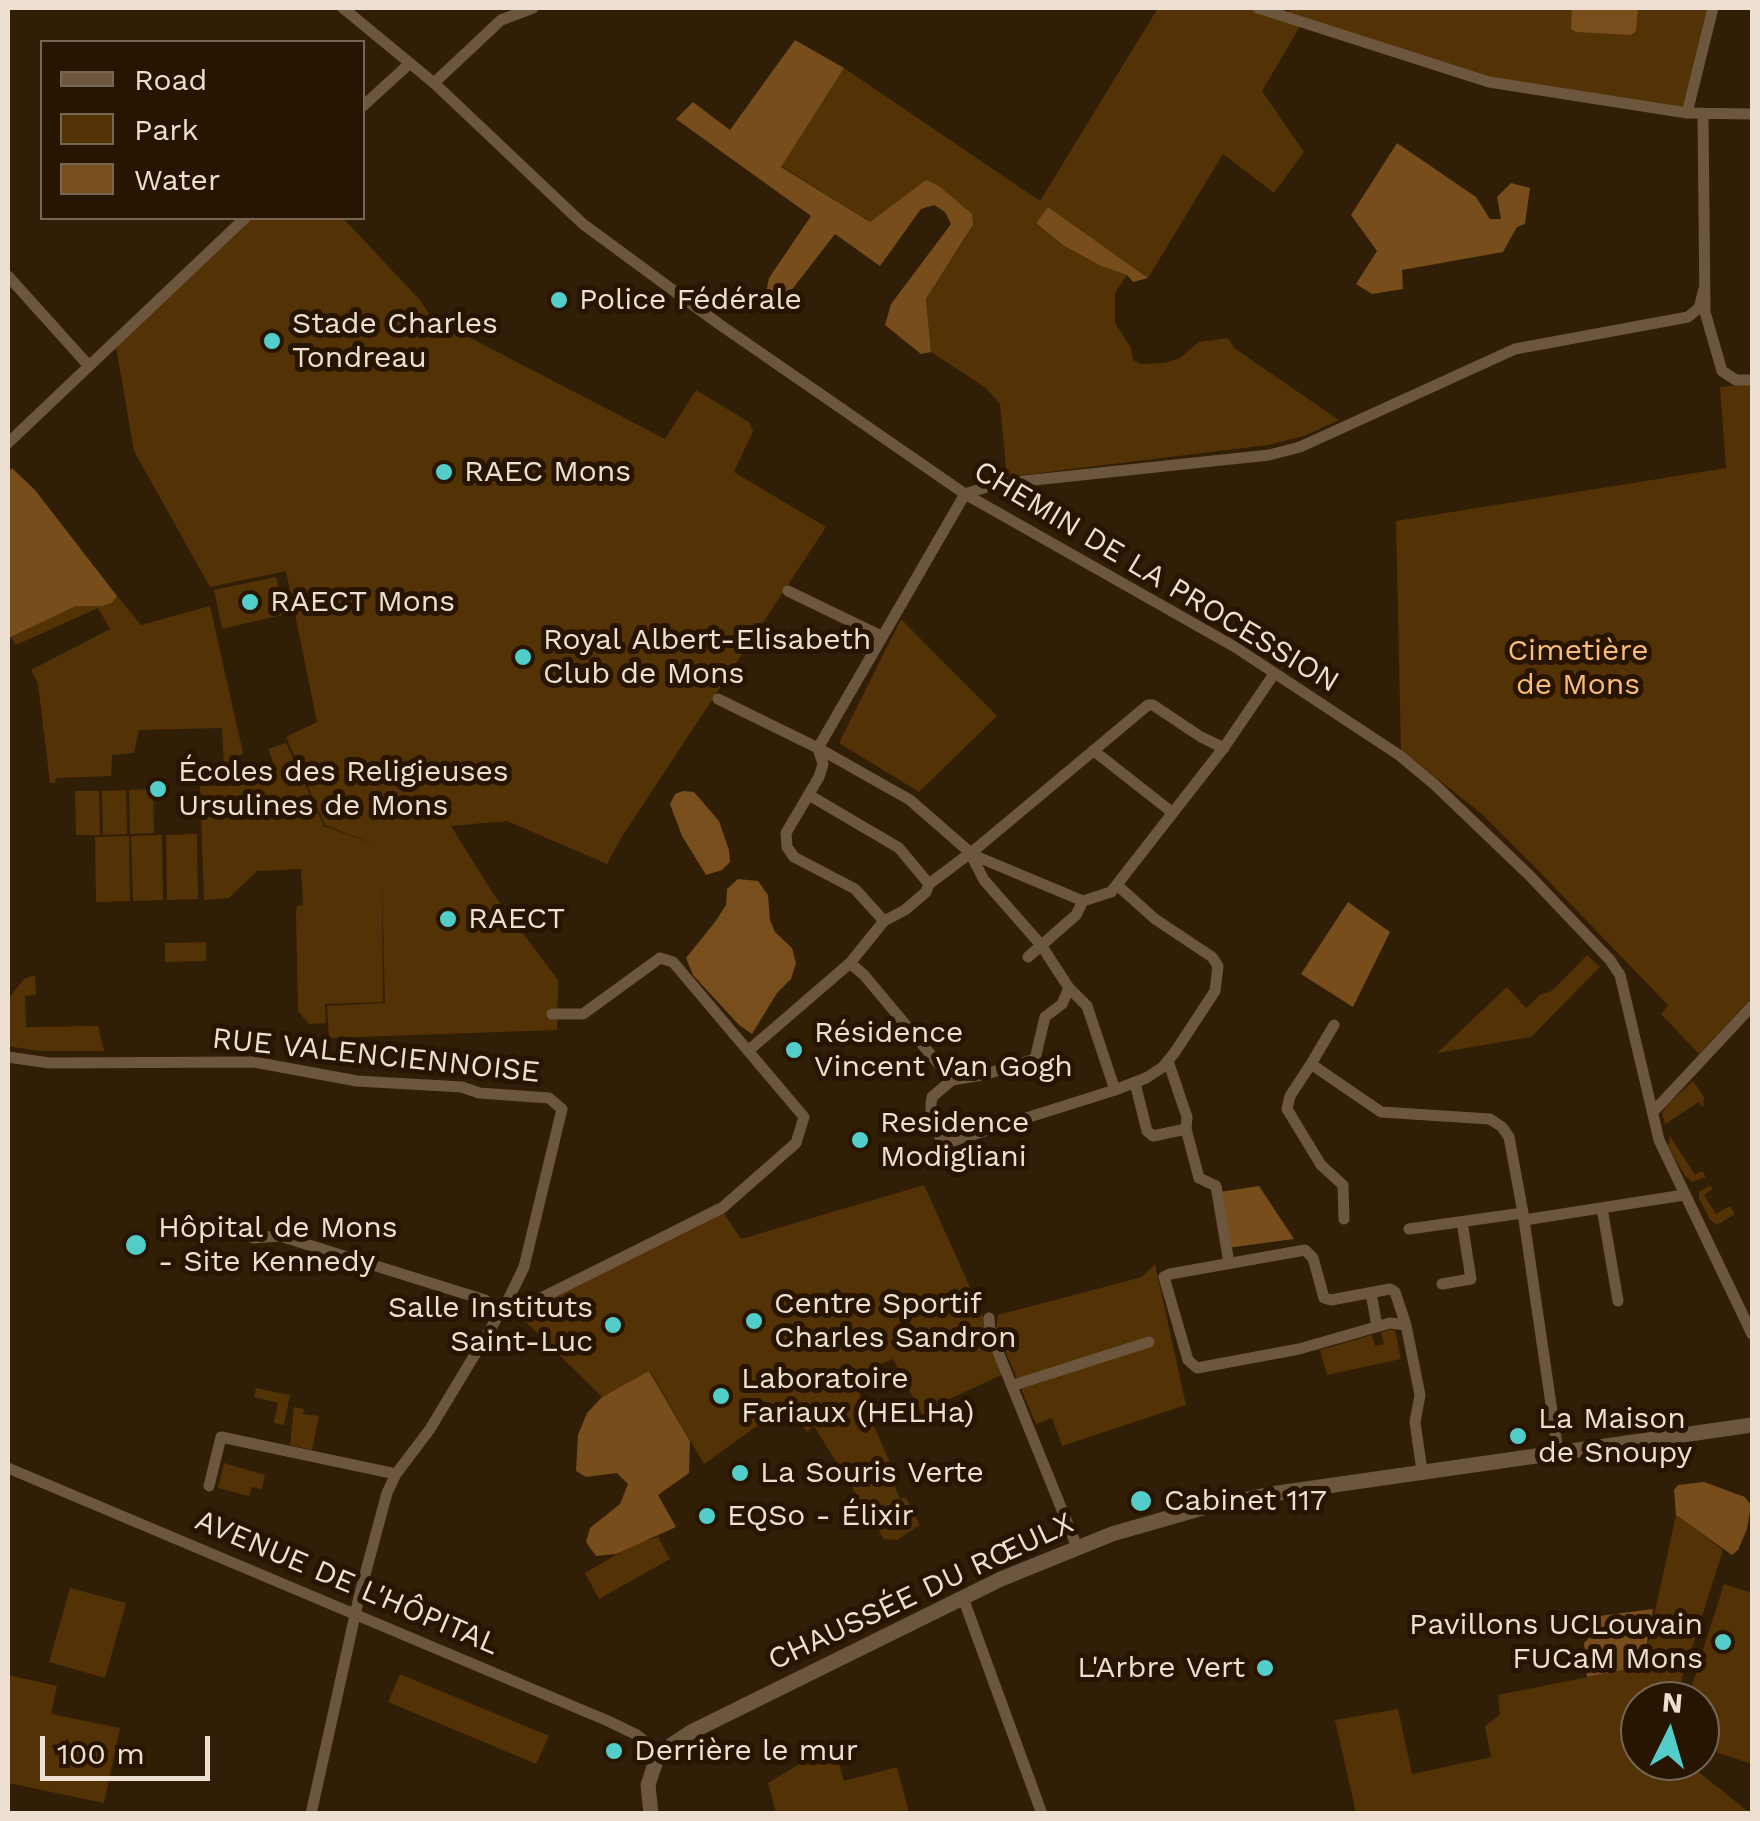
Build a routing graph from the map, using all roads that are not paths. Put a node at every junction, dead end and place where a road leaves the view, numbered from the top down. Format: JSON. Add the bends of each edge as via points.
{"nodes":[{"id":1,"x":343,"y":8,"type":"edge"},
{"id":2,"x":533,"y":8,"type":"edge"},
{"id":3,"x":1258,"y":8,"type":"edge"},
{"id":4,"x":1713,"y":8,"type":"edge"},
{"id":5,"x":409,"y":64,"type":"junction"},
{"id":6,"x":434,"y":83,"type":"junction"},
{"id":7,"x":365,"y":104,"type":"edge"},
{"id":8,"x":1687,"y":113,"type":"junction"},
{"id":9,"x":1703,"y":113,"type":"junction"},
{"id":10,"x":1752,"y":114,"type":"edge"},
{"id":11,"x":243,"y":220,"type":"edge"},
{"id":12,"x":8,"y":276,"type":"edge"},
{"id":13,"x":1704,"y":290,"type":"junction"},
{"id":14,"x":89,"y":366,"type":"junction"},
{"id":15,"x":1752,"y":380,"type":"edge"},
{"id":16,"x":8,"y":443,"type":"edge"},
{"id":17,"x":966,"y":494,"type":"junction"},
{"id":18,"x":788,"y":591,"type":"dead end"},
{"id":19,"x":881,"y":636,"type":"junction"},
{"id":20,"x":1274,"y":674,"type":"junction"},
{"id":21,"x":718,"y":699,"type":"dead end"},
{"id":22,"x":818,"y":748,"type":"junction"},
{"id":23,"x":1224,"y":748,"type":"junction"},
{"id":24,"x":1094,"y":751,"type":"junction"},
{"id":25,"x":809,"y":795,"type":"junction"},
{"id":26,"x":1173,"y":813,"type":"junction"},
{"id":27,"x":970,"y":853,"type":"junction"},
{"id":28,"x":929,"y":884,"type":"junction"},
{"id":29,"x":1116,"y":885,"type":"junction"},
{"id":30,"x":1083,"y":901,"type":"junction"},
{"id":31,"x":884,"y":921,"type":"junction"},
{"id":32,"x":1041,"y":945,"type":"junction"},
{"id":33,"x":1028,"y":958,"type":"dead end"},
{"id":34,"x":850,"y":963,"type":"junction"},
{"id":35,"x":1069,"y":988,"type":"junction"},
{"id":36,"x":1752,"y":1006,"type":"edge"},
{"id":37,"x":552,"y":1014,"type":"dead end"},
{"id":38,"x":1334,"y":1025,"type":"dead end"},
{"id":39,"x":748,"y":1051,"type":"junction"},
{"id":40,"x":8,"y":1057,"type":"edge"},
{"id":41,"x":1168,"y":1060,"type":"junction"},
{"id":42,"x":1311,"y":1064,"type":"junction"},
{"id":43,"x":952,"y":1080,"type":"junction"},
{"id":44,"x":1135,"y":1082,"type":"junction"},
{"id":45,"x":1115,"y":1090,"type":"junction"},
{"id":46,"x":1652,"y":1112,"type":"junction"},
{"id":47,"x":1186,"y":1129,"type":"junction"},
{"id":48,"x":1684,"y":1196,"type":"junction"},
{"id":49,"x":1602,"y":1208,"type":"junction"},
{"id":50,"x":1523,"y":1217,"type":"junction"},
{"id":51,"x":1344,"y":1220,"type":"dead end"},
{"id":52,"x":1462,"y":1222,"type":"junction"},
{"id":53,"x":1409,"y":1230,"type":"dead end"},
{"id":54,"x":252,"y":1238,"type":"dead end"},
{"id":55,"x":1228,"y":1264,"type":"junction"},
{"id":56,"x":1442,"y":1284,"type":"dead end"},
{"id":57,"x":1371,"y":1293,"type":"junction"},
{"id":58,"x":509,"y":1298,"type":"junction"},
{"id":59,"x":1618,"y":1301,"type":"dead end"},
{"id":60,"x":502,"y":1311,"type":"junction"},
{"id":61,"x":989,"y":1318,"type":"dead end"},
{"id":62,"x":1406,"y":1325,"type":"junction"},
{"id":63,"x":1378,"y":1326,"type":"junction"},
{"id":64,"x":1752,"y":1334,"type":"edge"},
{"id":65,"x":1149,"y":1342,"type":"dead end"},
{"id":66,"x":1014,"y":1386,"type":"junction"},
{"id":67,"x":1752,"y":1426,"type":"edge"},
{"id":68,"x":1558,"y":1452,"type":"junction"},
{"id":69,"x":8,"y":1468,"type":"edge"},
{"id":70,"x":1422,"y":1471,"type":"junction"},
{"id":71,"x":396,"y":1474,"type":"junction"},
{"id":72,"x":209,"y":1486,"type":"dead end"},
{"id":73,"x":1078,"y":1546,"type":"junction"},
{"id":74,"x":964,"y":1598,"type":"junction"},
{"id":75,"x":356,"y":1614,"type":"junction"},
{"id":76,"x":662,"y":1754,"type":"junction"},
{"id":77,"x":311,"y":1814,"type":"edge"},
{"id":78,"x":651,"y":1814,"type":"edge"},
{"id":79,"x":1042,"y":1814,"type":"edge"}],
"edges":[{"from":1,"to":5,"type":"street","name":"CHEMIN DE LA PROCESSION"},
{"from":2,"to":6,"type":"street","via":[[501,20]]},
{"from":3,"to":8,"type":"street","via":[[1489,82]]},
{"from":4,"to":8,"type":"street"},
{"from":5,"to":6,"type":"street","name":"CHEMIN DE LA PROCESSION"},
{"from":5,"to":7,"type":"street"},
{"from":6,"to":17,"type":"street","name":"CHEMIN DE LA PROCESSION","via":[[589,228]]},
{"from":8,"to":9,"type":"street"},
{"from":9,"to":10,"type":"street"},
{"from":9,"to":13,"type":"street"},
{"from":11,"to":14,"type":"street"},
{"from":12,"to":14,"type":"street"},
{"from":13,"to":15,"type":"street","via":[[1722,371]]},
{"from":13,"to":17,"type":"street","via":[[1688,317],[1515,348],[1300,447],[996,484]]},
{"from":14,"to":16,"type":"street"},
{"from":17,"to":19,"type":"street"},
{"from":17,"to":20,"type":"street","name":"CHEMIN DE LA PROCESSION"},
{"from":18,"to":19,"type":"street"},
{"from":19,"to":22,"type":"street"},
{"from":20,"to":23,"type":"street"},
{"from":20,"to":46,"type":"street","name":"CHEMIN DE LA PROCESSION","via":[[1434,784],[1610,960],[1624,988]]},
{"from":21,"to":22,"type":"street"},
{"from":22,"to":25,"type":"street","via":[[823,764]]},
{"from":22,"to":27,"type":"street","via":[[910,800]]},
{"from":23,"to":24,"type":"street","via":[[1152,704]]},
{"from":23,"to":26,"type":"street"},
{"from":24,"to":26,"type":"street"},
{"from":24,"to":27,"type":"street"},
{"from":25,"to":28,"type":"street","via":[[899,848]]},
{"from":25,"to":31,"type":"street","via":[[786,832],[787,847],[794,858],[855,889]]},
{"from":26,"to":29,"type":"street"},
{"from":27,"to":28,"type":"street"},
{"from":27,"to":30,"type":"street"},
{"from":27,"to":32,"type":"street","via":[[984,880]]},
{"from":28,"to":31,"type":"street"},
{"from":29,"to":30,"type":"street"},
{"from":29,"to":41,"type":"street","via":[[1218,966],[1215,991]]},
{"from":30,"to":32,"type":"street"},
{"from":31,"to":34,"type":"street"},
{"from":32,"to":33,"type":"street"},
{"from":32,"to":35,"type":"street"},
{"from":34,"to":39,"type":"street"},
{"from":34,"to":43,"type":"street"},
{"from":35,"to":43,"type":"street","via":[[1062,1004],[1044,1017],[1036,1059]]},
{"from":35,"to":45,"type":"street","via":[[1087,1006]]},
{"from":36,"to":46,"type":"street"},
{"from":37,"to":39,"type":"street","via":[[584,1014],[660,958],[673,962]]},
{"from":38,"to":42,"type":"street"},
{"from":39,"to":58,"type":"street","via":[[804,1118],[796,1143],[722,1208],[533,1302]]},
{"from":40,"to":58,"type":"street","name":"RUE VALENCIENNOISE","via":[[49,1063],[254,1062],[342,1079],[549,1098],[562,1116],[524,1267]]},
{"from":41,"to":44,"type":"street"},
{"from":41,"to":47,"type":"street"},
{"from":42,"to":50,"type":"street","via":[[1381,1112],[1498,1122],[1510,1137]]},
{"from":42,"to":51,"type":"street","via":[[1287,1109],[1321,1165],[1343,1185]]},
{"from":43,"to":45,"type":"street","via":[[930,1104],[940,1137],[950,1142]]},
{"from":44,"to":45,"type":"street"},
{"from":44,"to":47,"type":"street","via":[[1147,1131],[1154,1136]]},
{"from":46,"to":48,"type":"street","name":"CHEMIN DE LA PROCESSION"},
{"from":47,"to":55,"type":"street","via":[[1200,1178],[1216,1186]]},
{"from":48,"to":49,"type":"street"},
{"from":48,"to":64,"type":"street","name":"CHEMIN DE LA PROCESSION"},
{"from":49,"to":50,"type":"street"},
{"from":49,"to":59,"type":"street"},
{"from":50,"to":52,"type":"street"},
{"from":50,"to":68,"type":"street"},
{"from":52,"to":53,"type":"street"},
{"from":52,"to":56,"type":"street","via":[[1471,1279]]},
{"from":54,"to":60,"type":"street","via":[[280,1236]]},
{"from":55,"to":57,"type":"street","via":[[1305,1250],[1324,1298]]},
{"from":55,"to":63,"type":"street","via":[[1164,1277],[1191,1365],[1336,1340]]},
{"from":57,"to":62,"type":"street","via":[[1395,1292]]},
{"from":57,"to":63,"type":"street"},
{"from":58,"to":60,"type":"street"},
{"from":60,"to":71,"type":"street"},
{"from":61,"to":66,"type":"street"},
{"from":62,"to":63,"type":"street"},
{"from":62,"to":70,"type":"street","via":[[1420,1396],[1415,1422]]},
{"from":65,"to":66,"type":"street"},
{"from":66,"to":73,"type":"street"},
{"from":67,"to":68,"type":"main road","name":"CHAUSSÉE DU RŒULX"},
{"from":68,"to":70,"type":"main road","name":"CHAUSSÉE DU RŒULX"},
{"from":69,"to":75,"type":"street","name":"AVENUE DE L'HÔPITAL"},
{"from":70,"to":73,"type":"main road","name":"CHAUSSÉE DU RŒULX","via":[[1199,1508]]},
{"from":71,"to":72,"type":"street","via":[[221,1436]]},
{"from":71,"to":75,"type":"street"},
{"from":73,"to":74,"type":"main road","name":"CHAUSSÉE DU RŒULX"},
{"from":74,"to":76,"type":"main road","name":"CHAUSSÉE DU RŒULX","via":[[691,1732]]},
{"from":74,"to":79,"type":"street"},
{"from":75,"to":76,"type":"street","name":"AVENUE DE L'HÔPITAL","via":[[637,1734]]},
{"from":75,"to":77,"type":"street"},
{"from":76,"to":78,"type":"main road","via":[[648,1785]]}]}
